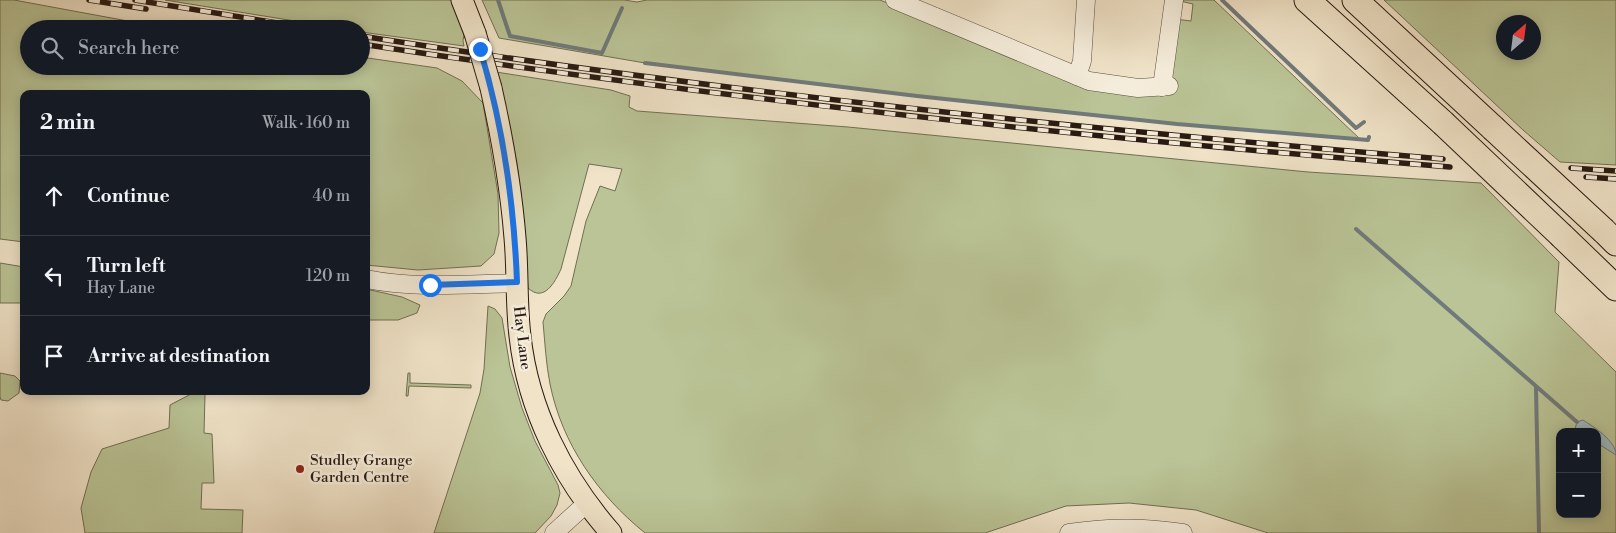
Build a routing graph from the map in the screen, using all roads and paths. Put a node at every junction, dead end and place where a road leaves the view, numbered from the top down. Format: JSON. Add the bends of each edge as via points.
{"nodes":[{"id":1,"x":462,"y":0,"type":"edge"},
{"id":2,"x":895,"y":0,"type":"edge"},
{"id":3,"x":1086,"y":0,"type":"edge"},
{"id":4,"x":1174,"y":0,"type":"edge"},
{"id":5,"x":1307,"y":0,"type":"edge"},
{"id":6,"x":1355,"y":0,"type":"edge"},
{"id":7,"x":1077,"y":76,"type":"junction"},
{"id":8,"x":1610,"y":237,"type":"edge"},
{"id":9,"x":370,"y":280,"type":"edge"},
{"id":10,"x":517,"y":282,"type":"junction"},
{"id":11,"x":1616,"y":288,"type":"edge"},
{"id":12,"x":587,"y":503,"type":"junction"},
{"id":13,"x":554,"y":533,"type":"edge"},
{"id":14,"x":611,"y":533,"type":"edge"},
{"id":15,"x":1069,"y":533,"type":"edge"},
{"id":16,"x":1183,"y":533,"type":"edge"}],
"edges":[{"from":1,"to":10,"type":"main road","name":"Hay Lane","bridge":true,"via":[[491,88],[502,140]]},
{"from":2,"to":7,"type":"street"},
{"from":3,"to":7,"type":"street","via":[[1082,61]]},
{"from":4,"to":7,"type":"street","via":[[1166,86],[1138,88],[1101,84]]},
{"from":5,"to":11,"type":"highway","bridge":true,"via":[[1443,123]]},
{"from":6,"to":8,"type":"highway","bridge":true},
{"from":9,"to":10,"type":"street","via":[[414,286]]},
{"from":10,"to":12,"type":"main road","name":"Hay Lane","via":[[520,337],[533,397],[554,449]]},
{"from":12,"to":13,"type":"street"},
{"from":12,"to":14,"type":"main road","name":"Hay Lane"},
{"from":15,"to":16,"type":"street","via":[[1135,528]]}]}
